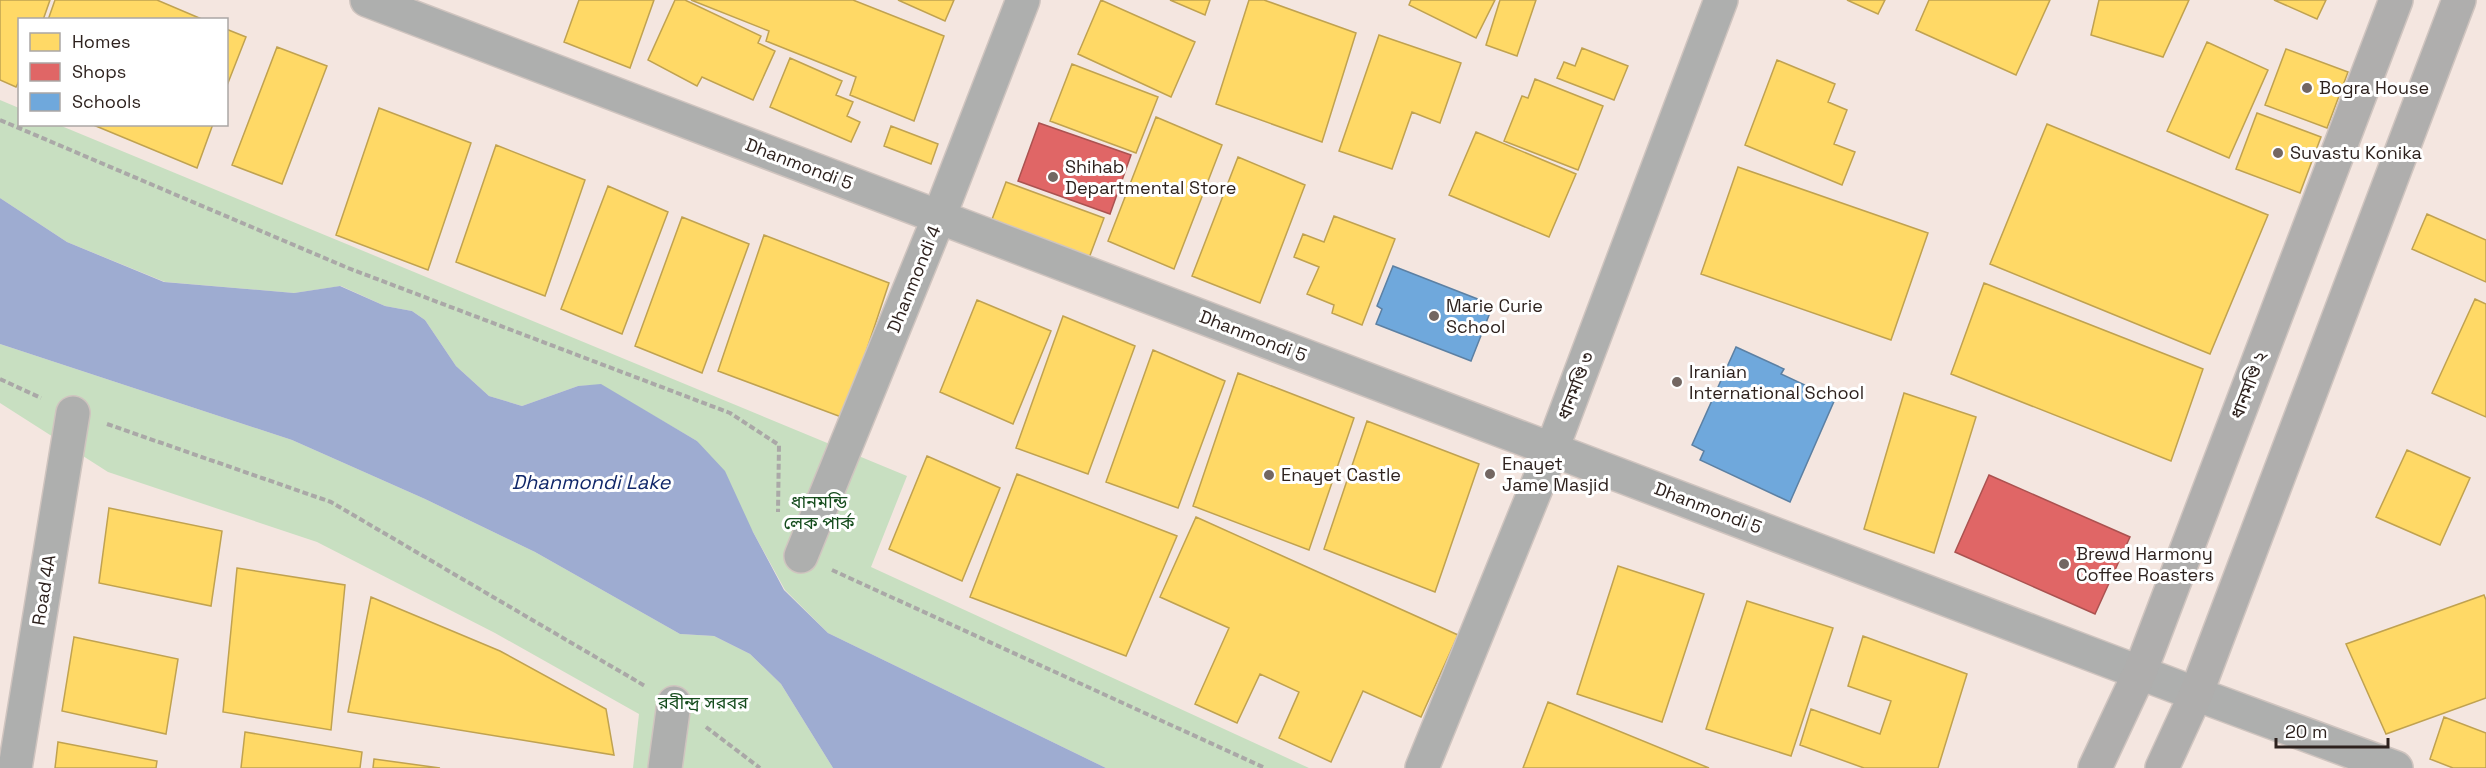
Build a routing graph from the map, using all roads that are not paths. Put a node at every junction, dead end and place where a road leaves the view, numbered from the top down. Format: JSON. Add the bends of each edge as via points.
{"nodes":[{"id":1,"x":367,"y":0,"type":"edge"},
{"id":2,"x":1023,"y":0,"type":"edge"},
{"id":3,"x":1721,"y":0,"type":"edge"},
{"id":4,"x":2396,"y":0,"type":"edge"},
{"id":5,"x":2459,"y":0,"type":"edge"},
{"id":6,"x":939,"y":217,"type":"junction"},
{"id":7,"x":73,"y":413,"type":"road end"},
{"id":8,"x":1552,"y":449,"type":"junction"},
{"id":9,"x":801,"y":556,"type":"road end"},
{"id":10,"x":2140,"y":672,"type":"junction"},
{"id":11,"x":2196,"y":694,"type":"junction"},
{"id":12,"x":674,"y":703,"type":"road end"},
{"id":13,"x":15,"y":768,"type":"edge"},
{"id":14,"x":665,"y":768,"type":"edge"},
{"id":15,"x":1422,"y":768,"type":"edge"},
{"id":16,"x":2095,"y":768,"type":"edge"},
{"id":17,"x":2162,"y":768,"type":"edge"},
{"id":18,"x":2396,"y":768,"type":"edge"}],
"edges":[{"from":1,"to":6,"type":"street","name":"Dhanmondi 5"},
{"from":2,"to":6,"type":"street","name":"Dhanmondi 4"},
{"from":3,"to":8,"type":"street","name":"ধানমণ্ডি ৩"},
{"from":4,"to":10,"type":"main road","name":"ধানমণ্ডি ২"},
{"from":5,"to":11,"type":"main road"},
{"from":6,"to":8,"type":"street","name":"Dhanmondi 5"},
{"from":6,"to":9,"type":"street","name":"Dhanmondi 4"},
{"from":7,"to":13,"type":"street","name":"Road 4A"},
{"from":8,"to":10,"type":"street","name":"Dhanmondi 5"},
{"from":8,"to":15,"type":"street","name":"ধানমণ্ডি ৩"},
{"from":10,"to":11,"type":"street"},
{"from":10,"to":16,"type":"main road","name":"ধানমণ্ডি ২"},
{"from":11,"to":17,"type":"main road"},
{"from":11,"to":18,"type":"street"},
{"from":12,"to":14,"type":"street"}]}
